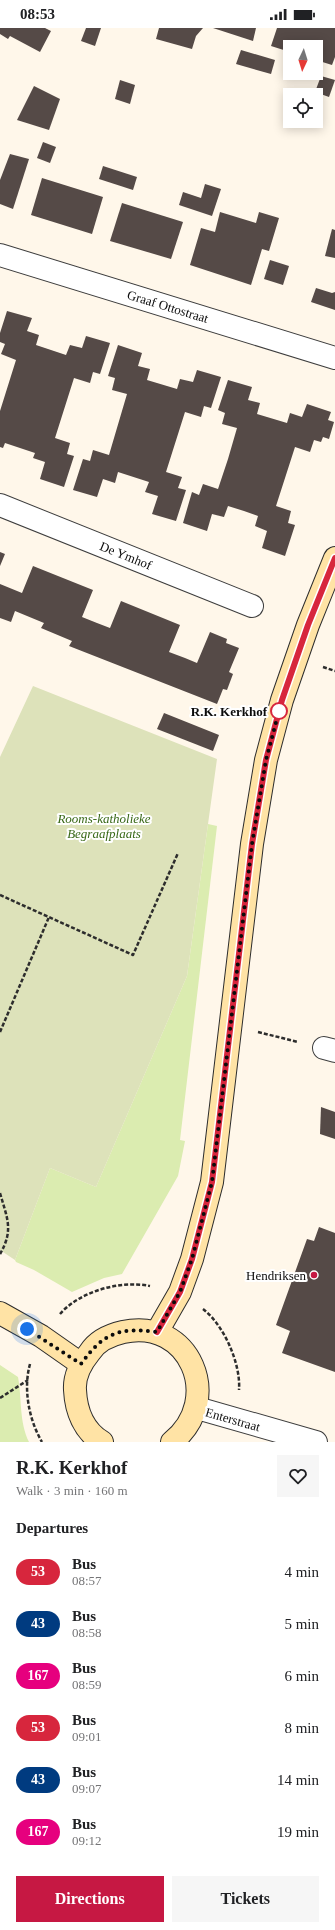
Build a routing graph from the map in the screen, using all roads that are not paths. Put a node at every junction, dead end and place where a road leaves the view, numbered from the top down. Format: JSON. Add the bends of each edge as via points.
{"nodes":[{"id":1,"x":0,"y":255,"type":"edge"},
{"id":2,"x":335,"y":358,"type":"edge"},
{"id":3,"x":0,"y":505,"type":"edge"},
{"id":4,"x":335,"y":558,"type":"edge"},
{"id":5,"x":252,"y":606,"type":"dead end"},
{"id":6,"x":0,"y":1313,"type":"edge"},
{"id":7,"x":157,"y":1332,"type":"junction"},
{"id":8,"x":81,"y":1364,"type":"junction"},
{"id":9,"x":197,"y":1408,"type":"junction"},
{"id":10,"x":102,"y":1442,"type":"edge"},
{"id":11,"x":172,"y":1442,"type":"edge"},
{"id":12,"x":316,"y":1442,"type":"edge"}],
"edges":[{"from":1,"to":2,"type":"street","name":"Graaf Ottostraat"},
{"from":3,"to":5,"type":"street","name":"De Ymhof"},
{"from":4,"to":7,"type":"main road","via":[[282,700],[266,760],[252,844],[212,1182],[192,1259],[180,1292]]},
{"from":6,"to":8,"type":"main road","via":[[41,1336]]},
{"from":7,"to":8,"type":"main road","via":[[135,1329],[113,1334],[94,1346]]},
{"from":7,"to":9,"type":"main road","via":[[177,1344],[192,1362],[199,1385]]},
{"from":8,"to":10,"type":"main road","via":[[75,1384],[76,1404],[83,1424]]},
{"from":9,"to":11,"type":"main road","via":[[188,1426]]},
{"from":9,"to":12,"type":"street","name":"Enterstraat"}]}
